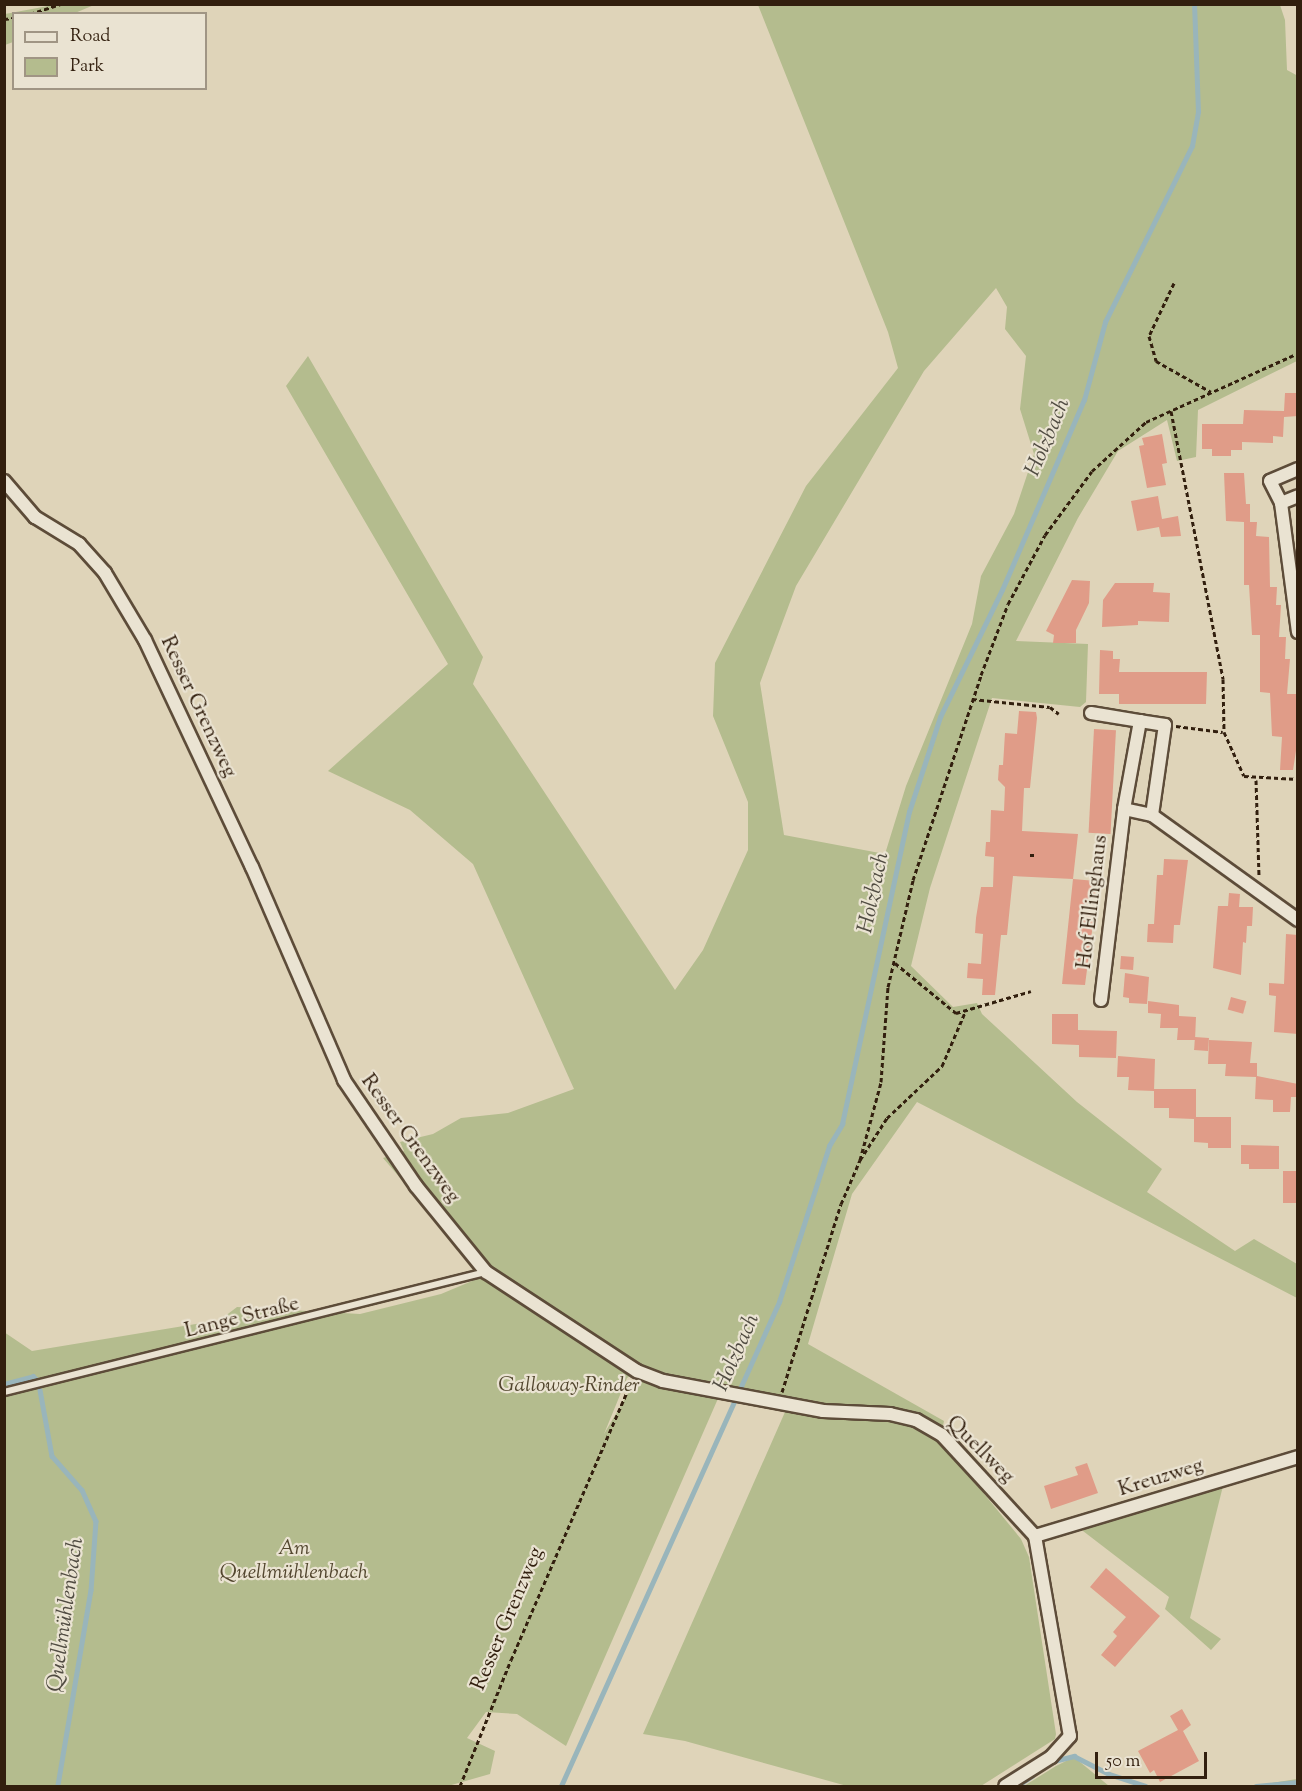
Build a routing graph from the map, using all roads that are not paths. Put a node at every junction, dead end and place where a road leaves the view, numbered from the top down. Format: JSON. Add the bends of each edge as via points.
{"nodes":[{"id":1,"x":1298,"y":469,"type":"edge"},
{"id":2,"x":4,"y":481,"type":"edge"},
{"id":3,"x":1298,"y":496,"type":"edge"},
{"id":4,"x":1281,"y":503,"type":"junction"},
{"id":5,"x":1298,"y":632,"type":"edge"},
{"id":6,"x":1091,"y":713,"type":"dead end"},
{"id":7,"x":1140,"y":721,"type":"junction"},
{"id":8,"x":1125,"y":809,"type":"junction"},
{"id":9,"x":1152,"y":815,"type":"junction"},
{"id":10,"x":1298,"y":920,"type":"edge"},
{"id":11,"x":1101,"y":1000,"type":"dead end"},
{"id":12,"x":486,"y":1272,"type":"junction"},
{"id":13,"x":637,"y":1371,"type":"joint"},
{"id":14,"x":4,"y":1392,"type":"edge"},
{"id":15,"x":1298,"y":1457,"type":"edge"},
{"id":16,"x":1035,"y":1536,"type":"junction"},
{"id":17,"x":1005,"y":1786,"type":"edge"}],
"edges":[{"from":1,"to":4,"type":"street","via":[[1270,481]]},
{"from":2,"to":12,"type":"street","name":"Resser Grenzweg","via":[[35,517],[79,544],[105,573],[145,640],[237,835],[344,1080],[417,1186]]},
{"from":3,"to":4,"type":"street"},
{"from":4,"to":5,"type":"street"},
{"from":6,"to":7,"type":"street"},
{"from":7,"to":8,"type":"street","name":"Hof Ellinghaus"},
{"from":7,"to":9,"type":"street","via":[[1165,725]]},
{"from":8,"to":9,"type":"street","name":"Hof Ellinghaus"},
{"from":8,"to":11,"type":"street","name":"Hof Ellinghaus"},
{"from":9,"to":10,"type":"street","name":"Hof Ellinghaus"},
{"from":12,"to":13,"type":"street","name":"Resser Grenzweg"},
{"from":12,"to":14,"type":"lane","name":"Lange Straße"},
{"from":13,"to":16,"type":"street","name":"Quellweg","via":[[663,1381],[823,1411],[890,1414],[916,1420],[942,1435]]},
{"from":15,"to":16,"type":"street","name":"Kreuzweg"},
{"from":16,"to":17,"type":"street","via":[[1070,1736],[1062,1746]]}]}
